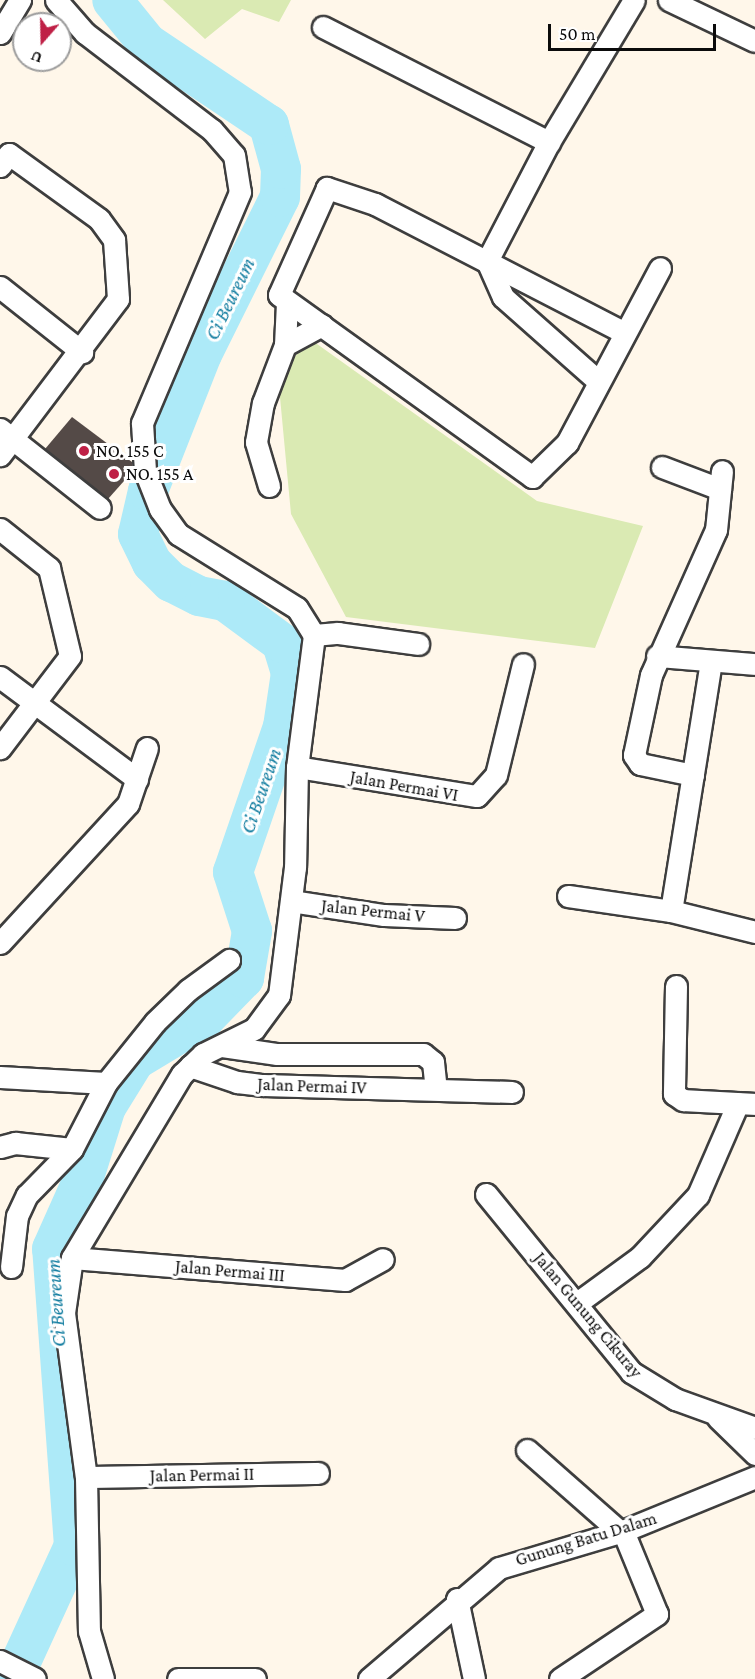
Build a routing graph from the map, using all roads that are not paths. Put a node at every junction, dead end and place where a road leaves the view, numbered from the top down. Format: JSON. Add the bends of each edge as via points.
{"nodes":[{"id":1,"x":20,"y":0,"type":"edge"},
{"id":2,"x":56,"y":0,"type":"edge"},
{"id":3,"x":634,"y":0,"type":"edge"},
{"id":4,"x":669,"y":0,"type":"edge"},
{"id":5,"x":323,"y":27,"type":"dead end"},
{"id":6,"x":0,"y":33,"type":"edge"},
{"id":7,"x":755,"y":41,"type":"edge"},
{"id":8,"x":549,"y":142,"type":"junction"},
{"id":9,"x":0,"y":166,"type":"edge"},
{"id":10,"x":487,"y":261,"type":"junction"},
{"id":11,"x":660,"y":268,"type":"dead end"},
{"id":12,"x":0,"y":287,"type":"edge"},
{"id":13,"x":287,"y":302,"type":"junction"},
{"id":14,"x":322,"y":325,"type":"junction"},
{"id":15,"x":625,"y":333,"type":"junction"},
{"id":16,"x":285,"y":345,"type":"junction"},
{"id":17,"x":82,"y":352,"type":"junction"},
{"id":18,"x":598,"y":381,"type":"junction"},
{"id":19,"x":4,"y":441,"type":"edge"},
{"id":20,"x":662,"y":467,"type":"dead end"},
{"id":21,"x":269,"y":486,"type":"dead end"},
{"id":22,"x":100,"y":508,"type":"dead end"},
{"id":23,"x":0,"y":529,"type":"edge"},
{"id":24,"x":314,"y":635,"type":"junction"},
{"id":25,"x":418,"y":644,"type":"dead end"},
{"id":26,"x":657,"y":656,"type":"junction"},
{"id":27,"x":711,"y":662,"type":"junction"},
{"id":28,"x":523,"y":664,"type":"dead end"},
{"id":29,"x":755,"y":664,"type":"edge"},
{"id":30,"x":0,"y":677,"type":"edge"},
{"id":31,"x":35,"y":704,"type":"junction"},
{"id":32,"x":0,"y":748,"type":"edge"},
{"id":33,"x":147,"y":748,"type":"dead end"},
{"id":34,"x":297,"y":767,"type":"junction"},
{"id":35,"x":693,"y":775,"type":"junction"},
{"id":36,"x":137,"y":779,"type":"junction"},
{"id":37,"x":568,"y":896,"type":"dead end"},
{"id":38,"x":291,"y":901,"type":"junction"},
{"id":39,"x":672,"y":911,"type":"junction"},
{"id":40,"x":456,"y":918,"type":"dead end"},
{"id":41,"x":755,"y":932,"type":"edge"},
{"id":42,"x":0,"y":944,"type":"edge"},
{"id":43,"x":229,"y":960,"type":"dead end"},
{"id":44,"x":676,"y":986,"type":"dead end"},
{"id":45,"x":222,"y":1046,"type":"junction"},
{"id":46,"x":190,"y":1066,"type":"junction"},
{"id":47,"x":0,"y":1077,"type":"edge"},
{"id":48,"x":106,"y":1083,"type":"junction"},
{"id":49,"x":436,"y":1089,"type":"junction"},
{"id":50,"x":512,"y":1092,"type":"dead end"},
{"id":51,"x":747,"y":1104,"type":"edge"},
{"id":52,"x":0,"y":1147,"type":"edge"},
{"id":53,"x":72,"y":1149,"type":"junction"},
{"id":54,"x":486,"y":1194,"type":"dead end"},
{"id":55,"x":72,"y":1258,"type":"junction"},
{"id":56,"x":383,"y":1259,"type":"dead end"},
{"id":57,"x":11,"y":1266,"type":"dead end"},
{"id":58,"x":577,"y":1303,"type":"junction"},
{"id":59,"x":709,"y":1409,"type":"junction"},
{"id":60,"x":755,"y":1428,"type":"edge"},
{"id":61,"x":527,"y":1450,"type":"dead end"},
{"id":62,"x":755,"y":1454,"type":"edge"},
{"id":63,"x":318,"y":1473,"type":"dead end"},
{"id":64,"x":86,"y":1477,"type":"junction"},
{"id":65,"x":755,"y":1477,"type":"edge"},
{"id":66,"x":621,"y":1532,"type":"junction"},
{"id":67,"x":457,"y":1599,"type":"junction"},
{"id":68,"x":92,"y":1648,"type":"junction"},
{"id":69,"x":0,"y":1661,"type":"edge"},
{"id":70,"x":32,"y":1679,"type":"edge"},
{"id":71,"x":86,"y":1679,"type":"edge"},
{"id":72,"x":91,"y":1679,"type":"edge"},
{"id":73,"x":102,"y":1679,"type":"edge"},
{"id":74,"x":178,"y":1679,"type":"edge"},
{"id":75,"x":255,"y":1679,"type":"edge"},
{"id":76,"x":369,"y":1679,"type":"edge"},
{"id":77,"x":474,"y":1679,"type":"edge"},
{"id":78,"x":560,"y":1679,"type":"edge"}],
"edges":[{"from":1,"to":6,"type":"street"},
{"from":2,"to":24,"type":"street","via":[[105,51],[212,130],[229,147],[239,169],[240,192],[235,208],[145,412],[140,436],[145,471],[160,509],[192,546],[297,608]]},
{"from":3,"to":8,"type":"street"},
{"from":4,"to":7,"type":"street"},
{"from":5,"to":8,"type":"street"},
{"from":8,"to":10,"type":"street"},
{"from":9,"to":17,"type":"street","via":[[9,154],[99,219],[114,240],[117,307]]},
{"from":10,"to":13,"type":"street","via":[[375,204],[327,188],[279,295]]},
{"from":10,"to":15,"type":"street"},
{"from":10,"to":18,"type":"street","via":[[503,297]]},
{"from":11,"to":15,"type":"street"},
{"from":12,"to":17,"type":"street"},
{"from":13,"to":14,"type":"street"},
{"from":13,"to":16,"type":"street"},
{"from":14,"to":16,"type":"street"},
{"from":14,"to":18,"type":"street","via":[[532,477],[567,443]]},
{"from":15,"to":18,"type":"street"},
{"from":16,"to":21,"type":"street","via":[[263,403],[256,442]]},
{"from":17,"to":19,"type":"street"},
{"from":19,"to":22,"type":"street"},
{"from":20,"to":26,"type":"street","via":[[721,480],[716,530]]},
{"from":23,"to":31,"type":"street","via":[[49,568],[70,656]]},
{"from":24,"to":25,"type":"street","via":[[338,633]]},
{"from":24,"to":34,"type":"street"},
{"from":26,"to":27,"type":"street"},
{"from":26,"to":35,"type":"street","via":[[645,695],[634,760]]},
{"from":27,"to":29,"type":"street"},
{"from":27,"to":35,"type":"street"},
{"from":28,"to":34,"type":"street","name":"Jalan Permai VI","via":[[496,775],[492,785],[477,796]]},
{"from":30,"to":31,"type":"street"},
{"from":31,"to":32,"type":"street"},
{"from":31,"to":36,"type":"street"},
{"from":33,"to":36,"type":"street"},
{"from":34,"to":38,"type":"street"},
{"from":35,"to":39,"type":"street"},
{"from":36,"to":42,"type":"street","via":[[128,804],[113,823]]},
{"from":37,"to":39,"type":"street"},
{"from":38,"to":40,"type":"street","name":"Jalan Permai V","via":[[384,915]]},
{"from":38,"to":45,"type":"street","via":[[279,995],[254,1029]]},
{"from":39,"to":41,"type":"street"},
{"from":43,"to":48,"type":"street","via":[[180,998]]},
{"from":44,"to":51,"type":"street","via":[[674,1067],[678,1099]]},
{"from":45,"to":46,"type":"street"},
{"from":45,"to":49,"type":"street","name":"Jalan Permai IV","via":[[277,1054],[423,1054],[433,1062]]},
{"from":46,"to":49,"type":"street","name":"Jalan Permai IV","via":[[237,1082],[263,1085]]},
{"from":46,"to":55,"type":"street","via":[[154,1115]]},
{"from":47,"to":48,"type":"street"},
{"from":48,"to":53,"type":"street"},
{"from":49,"to":50,"type":"street","name":"Jalan Permai IV"},
{"from":51,"to":58,"type":"street","via":[[698,1195],[640,1257]]},
{"from":52,"to":53,"type":"street","via":[[15,1143]]},
{"from":53,"to":57,"type":"street","via":[[27,1195],[16,1216]]},
{"from":54,"to":58,"type":"street","name":"Jalan Gunung Cikuray"},
{"from":55,"to":56,"type":"street","name":"Jalan Permai III","via":[[345,1280]]},
{"from":55,"to":64,"type":"street","via":[[64,1312]]},
{"from":58,"to":59,"type":"street","name":"Jalan Gunung Cikuray","via":[[631,1372],[648,1385]]},
{"from":59,"to":60,"type":"street","name":"Jalan Gunung Cikuray"},
{"from":59,"to":62,"type":"street","name":"Jalan Gunung Cikuray"},
{"from":61,"to":66,"type":"street"},
{"from":63,"to":64,"type":"street","name":"Jalan Permai II"},
{"from":64,"to":68,"type":"street"},
{"from":65,"to":66,"type":"street","name":"Gunung Batu Dalam"},
{"from":66,"to":67,"type":"street","name":"Gunung Batu Dalam","via":[[518,1559]]},
{"from":66,"to":78,"type":"street","via":[[657,1614]]},
{"from":67,"to":76,"type":"street","name":"Gunung Batu Dalam"},
{"from":67,"to":77,"type":"street"},
{"from":68,"to":71,"type":"street"},
{"from":68,"to":73,"type":"street"},
{"from":69,"to":70,"type":"street"},
{"from":72,"to":73,"type":"street"},
{"from":74,"to":75,"type":"street"}]}
